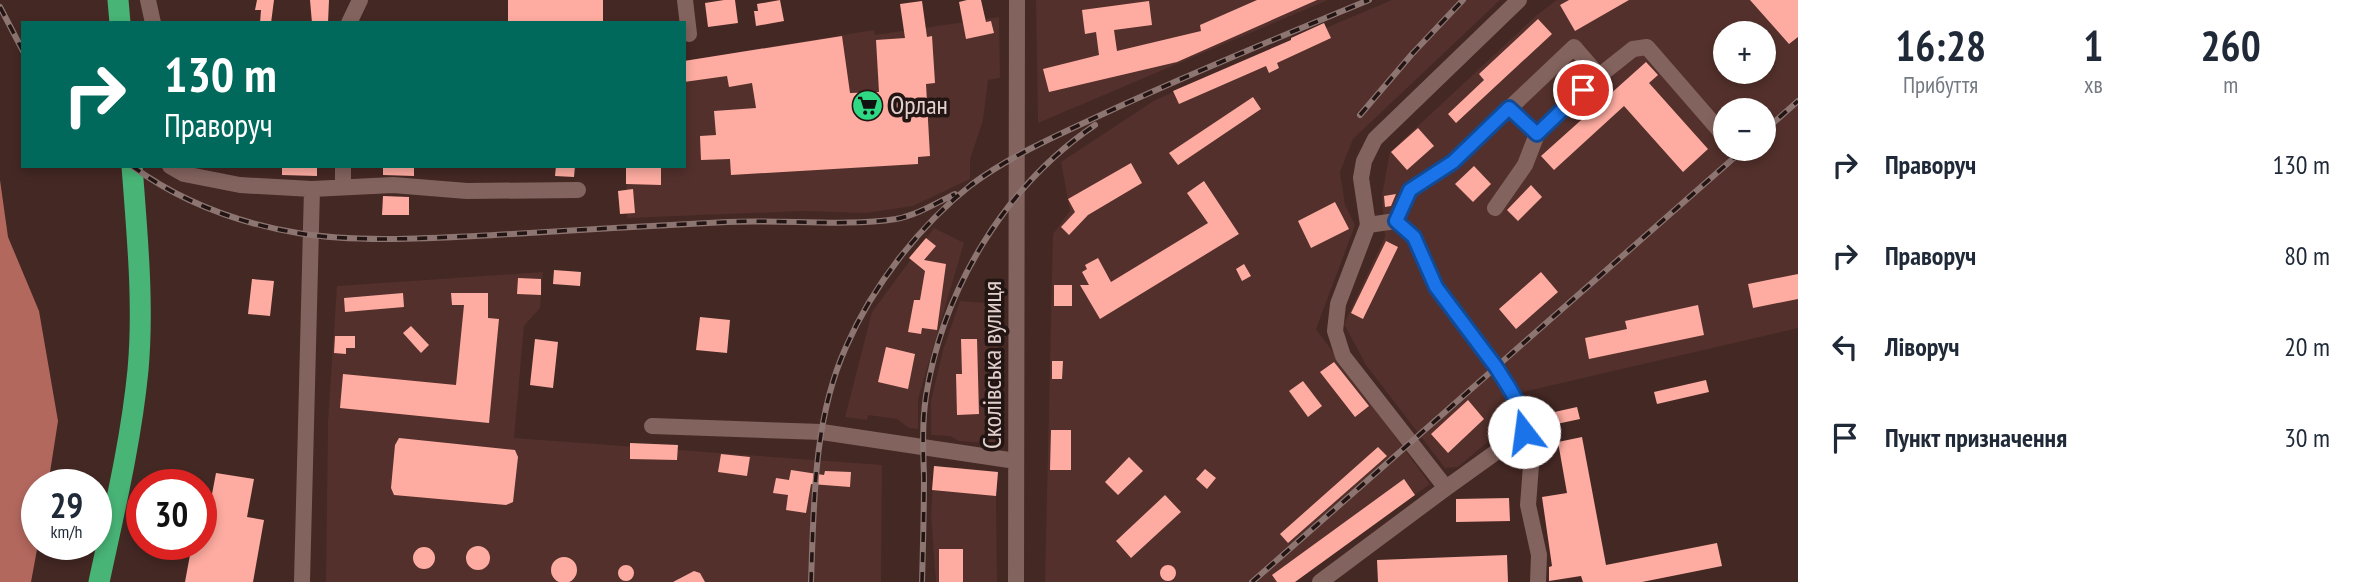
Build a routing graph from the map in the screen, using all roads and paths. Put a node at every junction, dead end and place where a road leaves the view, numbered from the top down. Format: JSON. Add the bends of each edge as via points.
{"nodes":[{"id":1,"x":118,"y":0,"type":"edge"},
{"id":2,"x":148,"y":0,"type":"edge"},
{"id":3,"x":360,"y":0,"type":"edge"},
{"id":4,"x":685,"y":0,"type":"edge"},
{"id":5,"x":1017,"y":0,"type":"edge"},
{"id":6,"x":1520,"y":0,"type":"edge"},
{"id":7,"x":120,"y":21,"type":"edge"},
{"id":8,"x":153,"y":21,"type":"edge"},
{"id":9,"x":350,"y":21,"type":"edge"},
{"id":10,"x":689,"y":34,"type":"dead end"},
{"id":11,"x":1598,"y":76,"type":"junction"},
{"id":12,"x":1509,"y":108,"type":"junction"},
{"id":13,"x":1713,"y":123,"type":"edge"},
{"id":14,"x":1537,"y":134,"type":"junction"},
{"id":15,"x":132,"y":168,"type":"edge"},
{"id":16,"x":343,"y":168,"type":"edge"},
{"id":17,"x":178,"y":169,"type":"edge"},
{"id":18,"x":343,"y":187,"type":"junction"},
{"id":19,"x":312,"y":190,"type":"junction"},
{"id":20,"x":578,"y":190,"type":"dead end"},
{"id":21,"x":1495,"y":208,"type":"dead end"},
{"id":22,"x":1396,"y":221,"type":"junction"},
{"id":23,"x":1368,"y":225,"type":"junction"},
{"id":24,"x":652,"y":426,"type":"dead end"},
{"id":25,"x":1524,"y":432,"type":"junction"},
{"id":26,"x":1016,"y":461,"type":"junction"},
{"id":27,"x":1446,"y":488,"type":"junction"},
{"id":28,"x":99,"y":582,"type":"edge"},
{"id":29,"x":302,"y":582,"type":"edge"},
{"id":30,"x":1016,"y":582,"type":"edge"},
{"id":31,"x":1320,"y":582,"type":"edge"},
{"id":32,"x":1538,"y":582,"type":"edge"}],
"edges":[{"from":1,"to":7,"type":"highway"},
{"from":2,"to":8,"type":"street"},
{"from":3,"to":9,"type":"street"},
{"from":4,"to":10,"type":"street"},
{"from":5,"to":26,"type":"street","name":"Сколівська вулиця"},
{"from":6,"to":23,"type":"street","via":[[1375,139],[1361,178]]},
{"from":11,"to":12,"type":"street","via":[[1574,47]]},
{"from":11,"to":13,"type":"street","via":[[1633,49],[1647,47]]},
{"from":11,"to":14,"type":"street"},
{"from":12,"to":14,"type":"street"},
{"from":12,"to":22,"type":"street","via":[[1453,162],[1410,190]]},
{"from":14,"to":21,"type":"street","via":[[1525,165]]},
{"from":15,"to":28,"type":"highway","via":[[141,323],[138,369]]},
{"from":16,"to":18,"type":"street"},
{"from":17,"to":19,"type":"street","via":[[240,185]]},
{"from":18,"to":19,"type":"street"},
{"from":18,"to":20,"type":"street"},
{"from":19,"to":29,"type":"street"},
{"from":22,"to":23,"type":"street"},
{"from":22,"to":25,"type":"street","via":[[1414,237],[1436,287],[1496,367],[1519,405]]},
{"from":23,"to":27,"type":"street","via":[[1338,304],[1335,331],[1343,356]]},
{"from":24,"to":26,"type":"street","via":[[822,432]]},
{"from":25,"to":27,"type":"street"},
{"from":25,"to":32,"type":"street","via":[[1531,465],[1528,505],[1539,555]]},
{"from":26,"to":30,"type":"street","name":"Сколівська вулиця"},
{"from":27,"to":31,"type":"street"}]}
